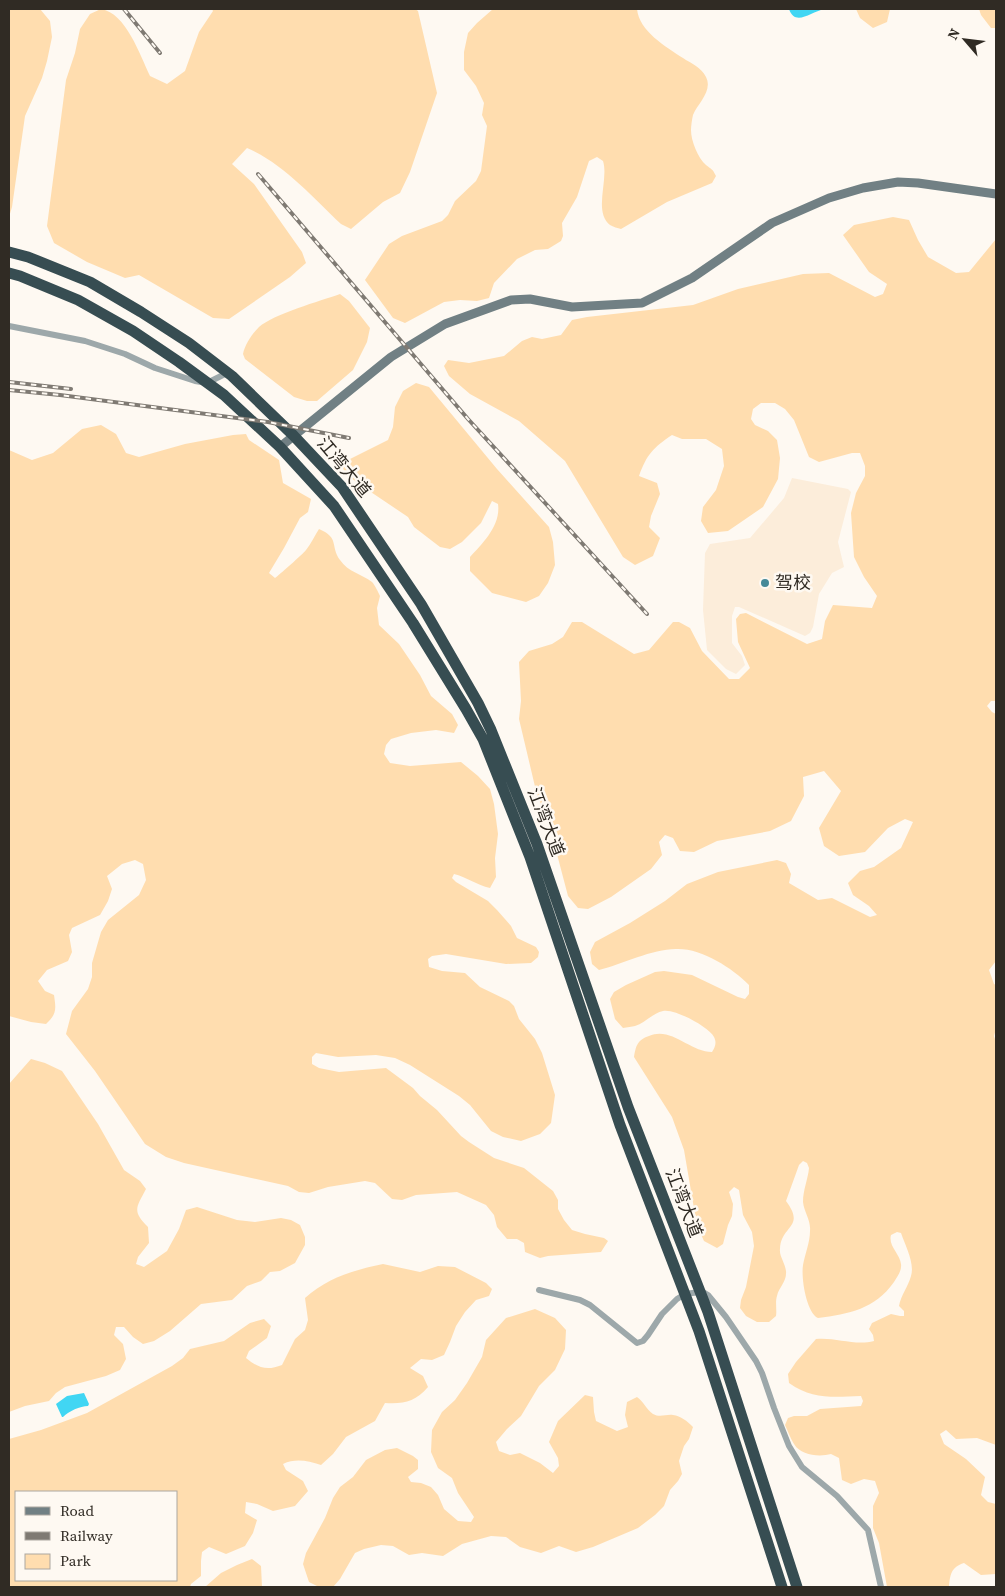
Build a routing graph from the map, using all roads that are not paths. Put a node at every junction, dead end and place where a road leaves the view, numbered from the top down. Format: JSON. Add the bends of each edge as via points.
{"nodes":[{"id":1,"x":996,"y":194,"type":"edge"},
{"id":2,"x":9,"y":252,"type":"edge"},
{"id":3,"x":9,"y":274,"type":"edge"},
{"id":4,"x":9,"y":326,"type":"edge"},
{"id":5,"x":227,"y":372,"type":"junction"},
{"id":6,"x":207,"y":383,"type":"junction"},
{"id":7,"x":293,"y":435,"type":"junction"},
{"id":8,"x":280,"y":447,"type":"junction"},
{"id":9,"x":539,"y":1290,"type":"dead end"},
{"id":10,"x":700,"y":1292,"type":"junction"},
{"id":11,"x":685,"y":1294,"type":"junction"},
{"id":12,"x":782,"y":1587,"type":"edge"},
{"id":13,"x":798,"y":1587,"type":"edge"},
{"id":14,"x":881,"y":1587,"type":"edge"}],
"edges":[{"from":1,"to":7,"type":"main road","via":[[898,182],[863,188],[828,198],[772,223],[692,278],[642,303],[572,307],[530,298],[511,300],[437,328],[391,357]]},
{"from":2,"to":5,"type":"highway","name":"江湾大道","via":[[90,282],[142,312]]},
{"from":3,"to":6,"type":"highway","name":"江湾大道","via":[[78,300],[133,331]]},
{"from":4,"to":6,"type":"street","via":[[85,341],[155,368]]},
{"from":5,"to":6,"type":"street"},
{"from":5,"to":7,"type":"highway","name":"江湾大道"},
{"from":6,"to":8,"type":"highway","name":"江湾大道"},
{"from":7,"to":8,"type":"main road"},
{"from":7,"to":10,"type":"highway","name":"江湾大道","via":[[342,487],[421,604],[491,730],[537,844],[628,1107]]},
{"from":8,"to":11,"type":"highway","name":"江湾大道","via":[[334,506],[412,623],[483,739],[530,857],[620,1126]]},
{"from":9,"to":11,"type":"street","via":[[580,1300],[637,1343],[643,1341],[662,1314]]},
{"from":10,"to":11,"type":"street"},
{"from":10,"to":13,"type":"highway","name":"江湾大道"},
{"from":10,"to":14,"type":"street","via":[[708,1295],[726,1317],[756,1361],[789,1446],[802,1467],[837,1496],[868,1530]]},
{"from":11,"to":12,"type":"highway","name":"江湾大道"}]}
